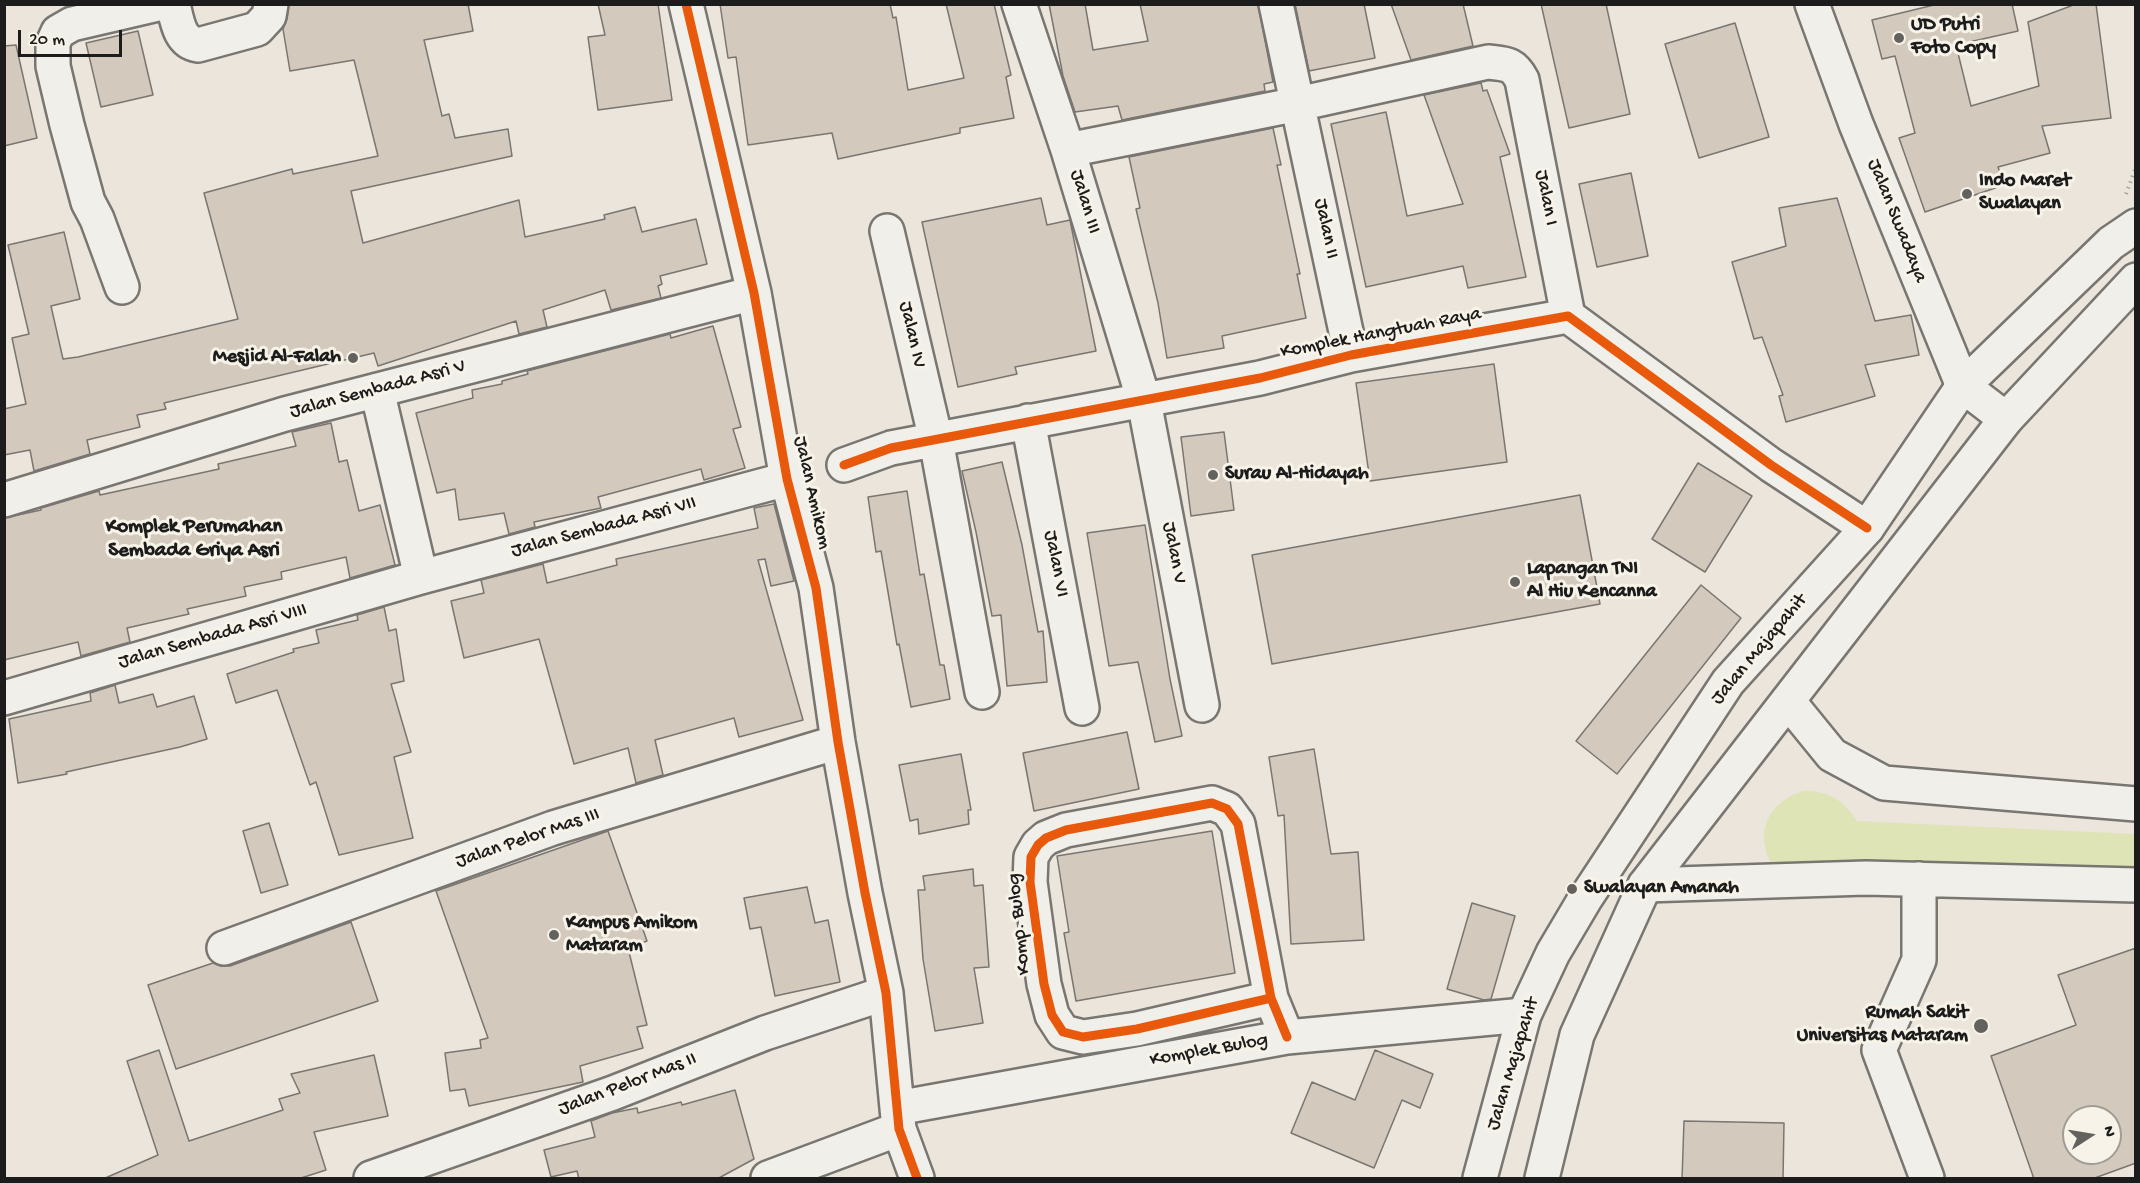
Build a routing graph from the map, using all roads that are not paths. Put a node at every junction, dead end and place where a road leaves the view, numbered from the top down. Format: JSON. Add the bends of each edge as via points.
{"nodes":[{"id":1,"x":158,"y":4,"type":"edge"},
{"id":2,"x":173,"y":4,"type":"edge"},
{"id":3,"x":271,"y":4,"type":"edge"},
{"id":4,"x":686,"y":4,"type":"edge"},
{"id":5,"x":1019,"y":4,"type":"edge"},
{"id":6,"x":1276,"y":4,"type":"edge"},
{"id":7,"x":1812,"y":4,"type":"edge"},
{"id":8,"x":1298,"y":104,"type":"junction"},
{"id":9,"x":1068,"y":150,"type":"junction"},
{"id":10,"x":2136,"y":226,"type":"edge"},
{"id":11,"x":887,"y":231,"type":"dead end"},
{"id":12,"x":2136,"y":280,"type":"edge"},
{"id":13,"x":122,"y":287,"type":"dead end"},
{"id":14,"x":754,"y":293,"type":"junction"},
{"id":15,"x":1568,"y":316,"type":"junction"},
{"id":16,"x":1351,"y":355,"type":"junction"},
{"id":17,"x":1963,"y":386,"type":"junction"},
{"id":18,"x":377,"y":390,"type":"junction"},
{"id":19,"x":1144,"y":400,"type":"junction"},
{"id":20,"x":2006,"y":419,"type":"junction"},
{"id":21,"x":1028,"y":421,"type":"junction"},
{"id":22,"x":936,"y":440,"type":"junction"},
{"id":23,"x":844,"y":465,"type":"dead end"},
{"id":24,"x":787,"y":479,"type":"junction"},
{"id":25,"x":4,"y":500,"type":"edge"},
{"id":26,"x":1867,"y":528,"type":"junction"},
{"id":27,"x":421,"y":576,"type":"junction"},
{"id":28,"x":982,"y":692,"type":"dead end"},
{"id":29,"x":4,"y":698,"type":"edge"},
{"id":30,"x":1788,"y":701,"type":"junction"},
{"id":31,"x":1202,"y":705,"type":"dead end"},
{"id":32,"x":1082,"y":708,"type":"dead end"},
{"id":33,"x":838,"y":742,"type":"junction"},
{"id":34,"x":2136,"y":804,"type":"edge"},
{"id":35,"x":1919,"y":879,"type":"junction"},
{"id":36,"x":1645,"y":885,"type":"junction"},
{"id":37,"x":2136,"y":885,"type":"edge"},
{"id":38,"x":224,"y":948,"type":"dead end"},
{"id":39,"x":886,"y":993,"type":"junction"},
{"id":40,"x":1271,"y":998,"type":"junction"},
{"id":41,"x":1524,"y":1015,"type":"junction"},
{"id":42,"x":1287,"y":1037,"type":"junction"},
{"id":43,"x":898,"y":1119,"type":"junction"},
{"id":44,"x":371,"y":1179,"type":"edge"},
{"id":45,"x":768,"y":1179,"type":"edge"},
{"id":46,"x":917,"y":1179,"type":"edge"},
{"id":47,"x":1480,"y":1179,"type":"edge"},
{"id":48,"x":1542,"y":1179,"type":"edge"},
{"id":49,"x":1927,"y":1179,"type":"edge"}],
"edges":[{"from":1,"to":13,"type":"street","via":[[72,24],[58,32],[53,43],[53,66],[66,125],[88,202]]},
{"from":2,"to":3,"type":"street","via":[[184,38],[198,45],[257,29],[269,16]]},
{"from":4,"to":14,"type":"street","name":"Jalan Amikom"},
{"from":5,"to":9,"type":"street","name":"Jalan III"},
{"from":6,"to":8,"type":"street","name":"Jalan II"},
{"from":7,"to":17,"type":"street","name":"Jalan Swadaya","via":[[1856,124]]},
{"from":8,"to":9,"type":"street"},
{"from":8,"to":15,"type":"street","name":"Jalan I","via":[[1488,62],[1515,69],[1521,80]]},
{"from":8,"to":16,"type":"street","name":"Jalan II"},
{"from":9,"to":19,"type":"street","name":"Jalan III"},
{"from":10,"to":17,"type":"street","name":"Jalan Majapahit","via":[[2110,243]]},
{"from":11,"to":22,"type":"street","name":"Jalan IV"},
{"from":12,"to":20,"type":"street"},
{"from":14,"to":18,"type":"street","name":"Jalan Sembada Asri V"},
{"from":14,"to":24,"type":"street","name":"Jalan Amikom"},
{"from":15,"to":16,"type":"street","name":"Komplek Hangtuah Raya"},
{"from":15,"to":26,"type":"street","via":[[1771,465]]},
{"from":16,"to":19,"type":"street","name":"Komplek Hangtuah Raya","via":[[1260,378]]},
{"from":17,"to":20,"type":"street"},
{"from":17,"to":26,"type":"street","name":"Jalan Majapahit"},
{"from":18,"to":25,"type":"street","name":"Jalan Sembada Asri V","via":[[285,414]]},
{"from":18,"to":27,"type":"street"},
{"from":19,"to":21,"type":"street","name":"Komplek Hangtuah Raya"},
{"from":19,"to":31,"type":"street","name":"Jalan V"},
{"from":20,"to":30,"type":"street"},
{"from":21,"to":22,"type":"street","name":"Komplek Hangtuah Raya"},
{"from":21,"to":32,"type":"street","name":"Jalan VI"},
{"from":22,"to":23,"type":"street","name":"Komplek Hangtuah Raya","via":[[891,448]]},
{"from":22,"to":28,"type":"street","name":"Jalan IV"},
{"from":24,"to":27,"type":"street","name":"Jalan Sembada Asri VII"},
{"from":24,"to":33,"type":"street","name":"Jalan Amikom","via":[[816,588]]},
{"from":26,"to":41,"type":"street","name":"Jalan Majapahit","via":[[1728,682],[1585,899],[1553,953]]},
{"from":27,"to":29,"type":"street","name":"Jalan Sembada Asri VIII"},
{"from":30,"to":34,"type":"street","via":[[1832,755],[1884,783]]},
{"from":30,"to":36,"type":"street"},
{"from":33,"to":38,"type":"street","name":"Jalan Pelor Mas III","via":[[553,828]]},
{"from":33,"to":39,"type":"street","name":"Jalan Amikom"},
{"from":35,"to":36,"type":"street"},
{"from":35,"to":37,"type":"street"},
{"from":35,"to":49,"type":"street","via":[[1919,960],[1880,1050]]},
{"from":36,"to":48,"type":"street","via":[[1577,1035]]},
{"from":39,"to":43,"type":"street","name":"Jalan Amikom"},
{"from":39,"to":44,"type":"street","name":"Jalan Pelor Mas II","via":[[765,1033],[613,1093]]},
{"from":40,"to":40,"type":"street","name":"Komp. Bulog","via":[[1238,824],[1227,809],[1212,802],[1066,830],[1038,845],[1031,857],[1030,882],[1044,984],[1052,1015],[1064,1032],[1083,1037],[1137,1029]]},
{"from":40,"to":42,"type":"street","name":"Komp. Bulog"},
{"from":41,"to":42,"type":"street","name":"Komplek Bulog"},
{"from":41,"to":47,"type":"street","name":"Jalan Majapahit"},
{"from":42,"to":43,"type":"street","name":"Komplek Bulog"},
{"from":43,"to":45,"type":"street","name":"Komplek Bulog"},
{"from":43,"to":46,"type":"street","name":"Jalan Amikom"}]}
